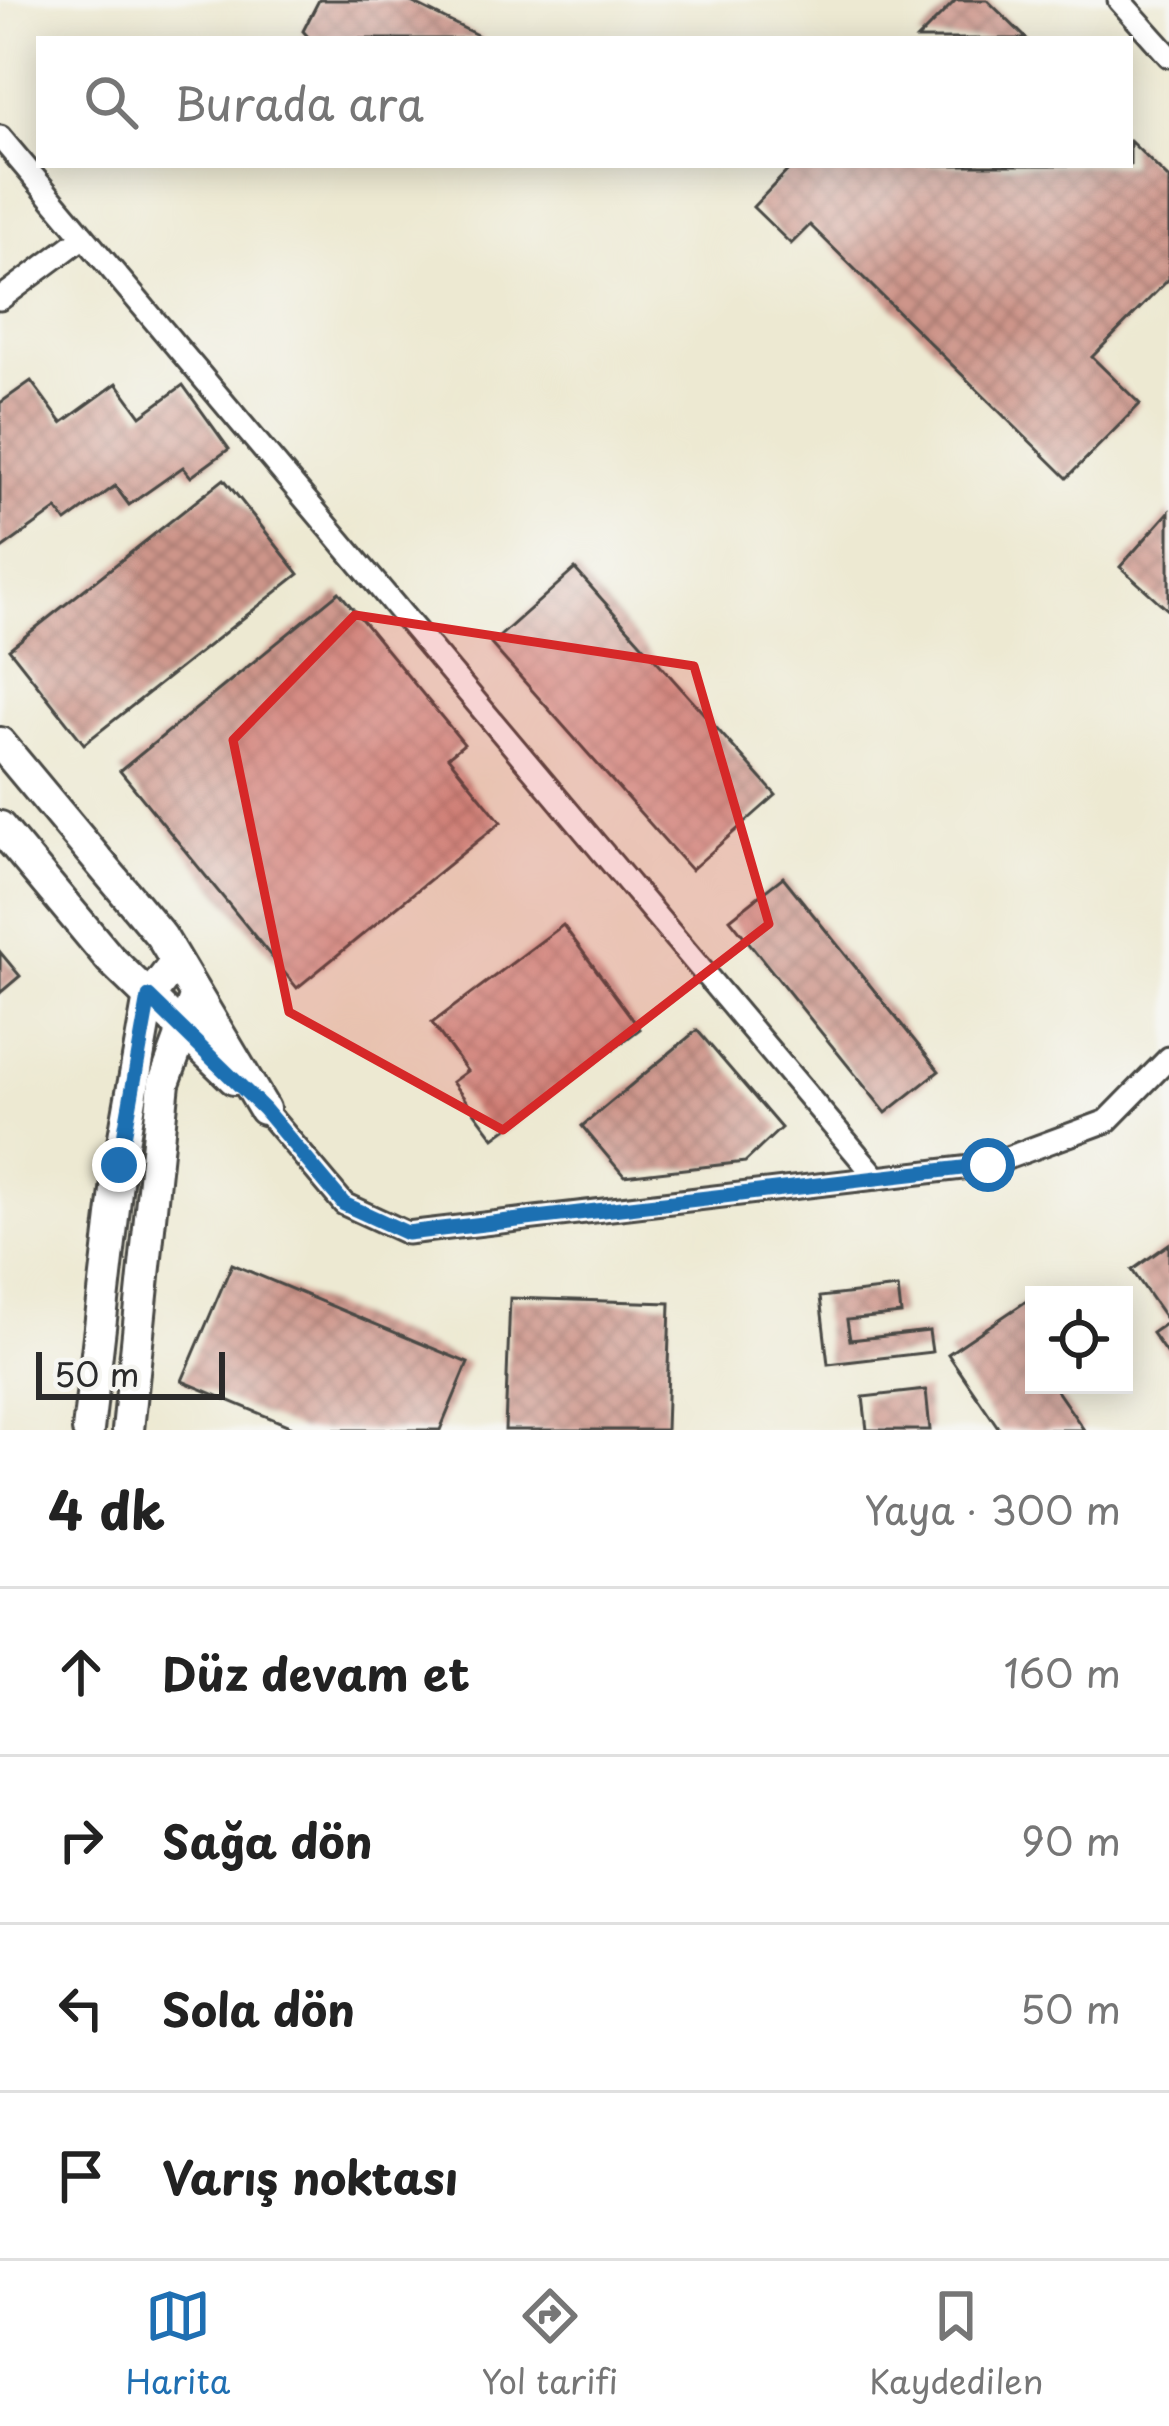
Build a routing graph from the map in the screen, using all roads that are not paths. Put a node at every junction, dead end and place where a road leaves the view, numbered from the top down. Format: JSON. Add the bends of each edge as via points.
{"nodes":[{"id":1,"x":1118,"y":0,"type":"edge"},
{"id":2,"x":1169,"y":56,"type":"edge"},
{"id":3,"x":0,"y":137,"type":"edge"},
{"id":4,"x":82,"y":238,"type":"junction"},
{"id":5,"x":0,"y":299,"type":"edge"},
{"id":6,"x":0,"y":743,"type":"edge"},
{"id":7,"x":0,"y":827,"type":"edge"},
{"id":8,"x":176,"y":962,"type":"junction"},
{"id":9,"x":196,"y":994,"type":"junction"},
{"id":10,"x":149,"y":997,"type":"junction"},
{"id":11,"x":183,"y":1030,"type":"junction"},
{"id":12,"x":1169,"y":1058,"type":"edge"},
{"id":13,"x":264,"y":1109,"type":"junction"},
{"id":14,"x":877,"y":1178,"type":"junction"},
{"id":15,"x":88,"y":1430,"type":"edge"},
{"id":16,"x":128,"y":1430,"type":"edge"}],
"edges":[{"from":1,"to":2,"type":"street"},
{"from":3,"to":4,"type":"street"},
{"from":4,"to":5,"type":"street"},
{"from":4,"to":14,"type":"street"},
{"from":6,"to":8,"type":"street"},
{"from":7,"to":10,"type":"street"},
{"from":8,"to":9,"type":"street"},
{"from":8,"to":10,"type":"street"},
{"from":9,"to":11,"type":"street"},
{"from":9,"to":13,"type":"street"},
{"from":10,"to":11,"type":"street"},
{"from":10,"to":15,"type":"street","via":[[119,1165]]},
{"from":11,"to":13,"type":"street"},
{"from":11,"to":16,"type":"street","via":[[164,1083]]},
{"from":12,"to":14,"type":"street","via":[[1107,1121],[988,1165]]},
{"from":13,"to":14,"type":"street","via":[[344,1204],[407,1233]]}]}
